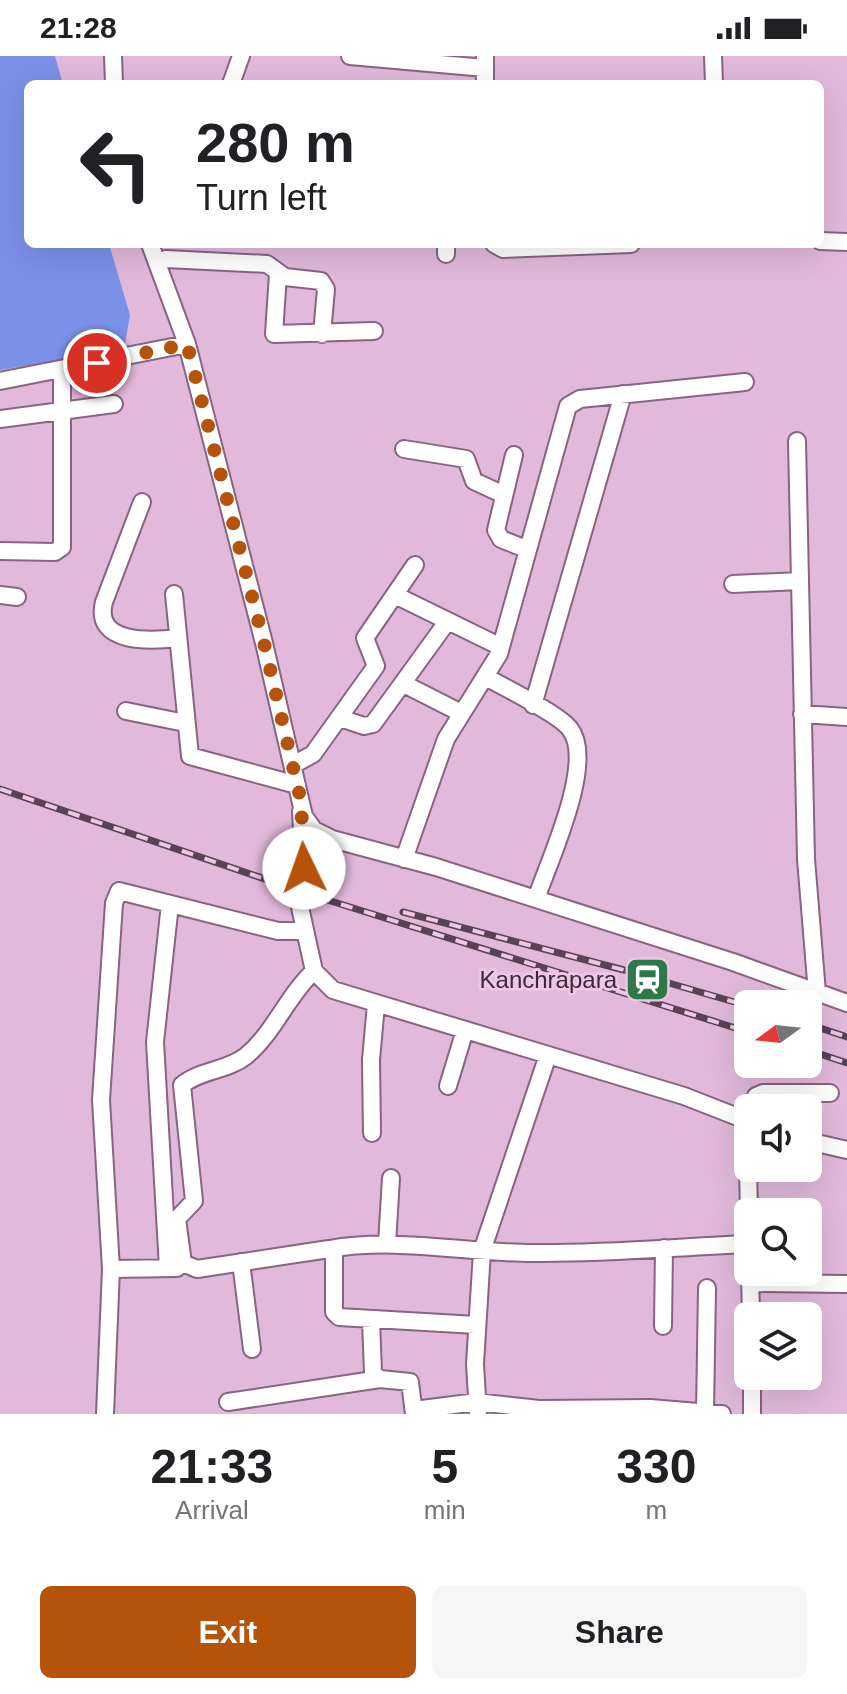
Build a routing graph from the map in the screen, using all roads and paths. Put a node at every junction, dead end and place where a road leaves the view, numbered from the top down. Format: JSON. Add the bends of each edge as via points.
{"nodes":[{"id":1,"x":113,"y":56,"type":"edge"},
{"id":2,"x":241,"y":56,"type":"edge"},
{"id":3,"x":350,"y":56,"type":"edge"},
{"id":4,"x":713,"y":56,"type":"edge"},
{"id":5,"x":485,"y":69,"type":"edge"},
{"id":6,"x":114,"y":80,"type":"edge"},
{"id":7,"x":232,"y":80,"type":"edge"},
{"id":8,"x":714,"y":80,"type":"edge"},
{"id":9,"x":824,"y":241,"type":"edge"},
{"id":10,"x":847,"y":242,"type":"edge"},
{"id":11,"x":153,"y":248,"type":"edge"},
{"id":12,"x":175,"y":248,"type":"edge"},
{"id":13,"x":501,"y":248,"type":"edge"},
{"id":14,"x":529,"y":248,"type":"edge"},
{"id":15,"x":162,"y":263,"type":"junction"},
{"id":16,"x":278,"y":274,"type":"junction"},
{"id":17,"x":374,"y":331,"type":"dead end"},
{"id":18,"x":322,"y":334,"type":"junction"},
{"id":19,"x":187,"y":344,"type":"junction"},
{"id":20,"x":62,"y":371,"type":"junction"},
{"id":21,"x":0,"y":381,"type":"edge"},
{"id":22,"x":745,"y":382,"type":"dead end"},
{"id":23,"x":623,"y":394,"type":"junction"},
{"id":24,"x":114,"y":404,"type":"dead end"},
{"id":25,"x":64,"y":408,"type":"junction"},
{"id":26,"x":0,"y":419,"type":"edge"},
{"id":27,"x":797,"y":441,"type":"dead end"},
{"id":28,"x":404,"y":449,"type":"dead end"},
{"id":29,"x":514,"y":455,"type":"dead end"},
{"id":30,"x":504,"y":495,"type":"junction"},
{"id":31,"x":142,"y":502,"type":"dead end"},
{"id":32,"x":526,"y":549,"type":"junction"},
{"id":33,"x":0,"y":551,"type":"edge"},
{"id":34,"x":415,"y":565,"type":"dead end"},
{"id":35,"x":800,"y":581,"type":"junction"},
{"id":36,"x":733,"y":584,"type":"dead end"},
{"id":37,"x":174,"y":594,"type":"dead end"},
{"id":38,"x":0,"y":595,"type":"edge"},
{"id":39,"x":395,"y":595,"type":"junction"},
{"id":40,"x":17,"y":597,"type":"dead end"},
{"id":41,"x":447,"y":622,"type":"junction"},
{"id":42,"x":178,"y":638,"type":"junction"},
{"id":43,"x":501,"y":647,"type":"junction"},
{"id":44,"x":486,"y":677,"type":"junction"},
{"id":45,"x":404,"y":684,"type":"junction"},
{"id":46,"x":533,"y":705,"type":"junction"},
{"id":47,"x":126,"y":711,"type":"dead end"},
{"id":48,"x":461,"y":713,"type":"junction"},
{"id":49,"x":802,"y":714,"type":"junction"},
{"id":50,"x":847,"y":717,"type":"edge"},
{"id":51,"x":340,"y":718,"type":"junction"},
{"id":52,"x":185,"y":723,"type":"junction"},
{"id":53,"x":293,"y":765,"type":"junction"},
{"id":54,"x":299,"y":793,"type":"junction"},
{"id":55,"x":404,"y":859,"type":"junction"},
{"id":56,"x":304,"y":868,"type":"tunnel mouth"},
{"id":57,"x":536,"y":899,"type":"junction"},
{"id":58,"x":170,"y":904,"type":"junction"},
{"id":59,"x":300,"y":907,"type":"tunnel mouth"},
{"id":60,"x":304,"y":931,"type":"junction"},
{"id":61,"x":314,"y":971,"type":"junction"},
{"id":62,"x":809,"y":990,"type":"edge"},
{"id":63,"x":817,"y":990,"type":"edge"},
{"id":64,"x":822,"y":995,"type":"edge"},
{"id":65,"x":847,"y":1003,"type":"edge"},
{"id":66,"x":376,"y":1004,"type":"junction"},
{"id":67,"x":465,"y":1030,"type":"junction"},
{"id":68,"x":548,"y":1055,"type":"junction"},
{"id":69,"x":448,"y":1086,"type":"dead end"},
{"id":70,"x":830,"y":1093,"type":"dead end"},
{"id":71,"x":761,"y":1094,"type":"edge"},
{"id":72,"x":734,"y":1116,"type":"edge"},
{"id":73,"x":372,"y":1133,"type":"dead end"},
{"id":74,"x":822,"y":1144,"type":"edge"},
{"id":75,"x":847,"y":1150,"type":"edge"},
{"id":76,"x":391,"y":1178,"type":"dead end"},
{"id":77,"x":387,"y":1244,"type":"junction"},
{"id":78,"x":734,"y":1245,"type":"edge"},
{"id":79,"x":664,"y":1248,"type":"junction"},
{"id":80,"x":329,"y":1249,"type":"junction"},
{"id":81,"x":482,"y":1251,"type":"junction"},
{"id":82,"x":241,"y":1262,"type":"junction"},
{"id":83,"x":168,"y":1268,"type":"junction"},
{"id":84,"x":189,"y":1268,"type":"junction"},
{"id":85,"x":111,"y":1269,"type":"junction"},
{"id":86,"x":822,"y":1282,"type":"edge"},
{"id":87,"x":847,"y":1284,"type":"edge"},
{"id":88,"x":707,"y":1288,"type":"dead end"},
{"id":89,"x":371,"y":1320,"type":"junction"},
{"id":90,"x":476,"y":1325,"type":"junction"},
{"id":91,"x":663,"y":1326,"type":"dead end"},
{"id":92,"x":252,"y":1349,"type":"dead end"},
{"id":93,"x":380,"y":1379,"type":"junction"},
{"id":94,"x":752,"y":1390,"type":"edge"},
{"id":95,"x":278,"y":1395,"type":"junction"},
{"id":96,"x":228,"y":1402,"type":"dead end"},
{"id":97,"x":478,"y":1408,"type":"edge"},
{"id":98,"x":586,"y":1411,"type":"edge"},
{"id":99,"x":414,"y":1412,"type":"edge"},
{"id":100,"x":714,"y":1413,"type":"edge"},
{"id":101,"x":105,"y":1414,"type":"edge"},
{"id":102,"x":280,"y":1414,"type":"edge"},
{"id":103,"x":752,"y":1414,"type":"edge"}],
"edges":[{"from":1,"to":6,"type":"street"},
{"from":2,"to":7,"type":"street"},
{"from":3,"to":5,"type":"street"},
{"from":4,"to":8,"type":"street"},
{"from":9,"to":10,"type":"street"},
{"from":11,"to":15,"type":"street"},
{"from":12,"to":15,"type":"street"},
{"from":13,"to":14,"type":"street"},
{"from":15,"to":16,"type":"street","via":[[267,264]]},
{"from":15,"to":19,"type":"street"},
{"from":16,"to":18,"type":"street","via":[[325,286]]},
{"from":16,"to":18,"type":"street","via":[[274,334]]},
{"from":17,"to":18,"type":"street"},
{"from":19,"to":20,"type":"street"},
{"from":19,"to":53,"type":"street"},
{"from":20,"to":21,"type":"street"},
{"from":20,"to":25,"type":"street"},
{"from":22,"to":23,"type":"street"},
{"from":23,"to":32,"type":"street","via":[[580,399],[568,406]]},
{"from":23,"to":46,"type":"street"},
{"from":24,"to":25,"type":"street"},
{"from":25,"to":26,"type":"street"},
{"from":25,"to":33,"type":"street","via":[[62,547],[55,552]]},
{"from":27,"to":35,"type":"street"},
{"from":28,"to":30,"type":"street","via":[[466,459],[474,481]]},
{"from":29,"to":30,"type":"street"},
{"from":30,"to":32,"type":"street","via":[[497,535]]},
{"from":31,"to":42,"type":"street","via":[[102,618],[121,636],[144,641]]},
{"from":32,"to":43,"type":"street"},
{"from":34,"to":39,"type":"street"},
{"from":35,"to":36,"type":"street"},
{"from":35,"to":49,"type":"street"},
{"from":37,"to":42,"type":"street"},
{"from":38,"to":40,"type":"street"},
{"from":39,"to":41,"type":"street"},
{"from":39,"to":51,"type":"street","via":[[365,638],[376,666]]},
{"from":41,"to":43,"type":"street"},
{"from":41,"to":45,"type":"street"},
{"from":42,"to":52,"type":"street"},
{"from":43,"to":44,"type":"street"},
{"from":44,"to":46,"type":"street"},
{"from":44,"to":48,"type":"street"},
{"from":45,"to":48,"type":"street"},
{"from":45,"to":51,"type":"street","via":[[373,724]]},
{"from":46,"to":57,"type":"street","via":[[572,731],[577,772]]},
{"from":47,"to":52,"type":"street"},
{"from":48,"to":55,"type":"street","via":[[436,763]]},
{"from":49,"to":50,"type":"street"},
{"from":49,"to":63,"type":"street"},
{"from":51,"to":53,"type":"street","via":[[313,754]]},
{"from":52,"to":54,"type":"street","via":[[192,758]]},
{"from":53,"to":54,"type":"street"},
{"from":54,"to":55,"type":"street","via":[[304,816],[314,830]]},
{"from":54,"to":56,"type":"street"},
{"from":55,"to":57,"type":"street"},
{"from":57,"to":62,"type":"street"},
{"from":58,"to":60,"type":"street","via":[[278,931]]},
{"from":58,"to":83,"type":"street","via":[[155,1042]]},
{"from":58,"to":85,"type":"street","via":[[119,891],[114,903],[101,1100]]},
{"from":59,"to":60,"type":"street"},
{"from":60,"to":61,"type":"street"},
{"from":61,"to":66,"type":"street","via":[[333,990]]},
{"from":61,"to":84,"type":"street","via":[[245,1057],[182,1085],[194,1201],[176,1225],[183,1263]]},
{"from":64,"to":65,"type":"street"},
{"from":66,"to":67,"type":"street"},
{"from":66,"to":73,"type":"street"},
{"from":67,"to":68,"type":"street"},
{"from":67,"to":69,"type":"street"},
{"from":68,"to":72,"type":"street"},
{"from":68,"to":81,"type":"street"},
{"from":70,"to":71,"type":"street"},
{"from":74,"to":75,"type":"street"},
{"from":76,"to":77,"type":"street"},
{"from":77,"to":80,"type":"street"},
{"from":77,"to":81,"type":"street"},
{"from":78,"to":79,"type":"street"},
{"from":79,"to":81,"type":"street"},
{"from":79,"to":91,"type":"street"},
{"from":80,"to":82,"type":"street"},
{"from":80,"to":89,"type":"street","via":[[334,1254],[334,1312],[343,1319]]},
{"from":81,"to":90,"type":"street"},
{"from":82,"to":84,"type":"street"},
{"from":82,"to":92,"type":"street"},
{"from":83,"to":84,"type":"street"},
{"from":83,"to":85,"type":"street"},
{"from":85,"to":101,"type":"street"},
{"from":86,"to":87,"type":"street"},
{"from":88,"to":100,"type":"street"},
{"from":89,"to":90,"type":"street"},
{"from":89,"to":93,"type":"street","via":[[371,1368]]},
{"from":90,"to":97,"type":"street"},
{"from":93,"to":95,"type":"street"},
{"from":93,"to":99,"type":"street","via":[[410,1382]]},
{"from":94,"to":103,"type":"street"},
{"from":95,"to":96,"type":"street"},
{"from":95,"to":102,"type":"street"},
{"from":97,"to":98,"type":"street"},
{"from":97,"to":99,"type":"street"},
{"from":98,"to":100,"type":"street"}]}
